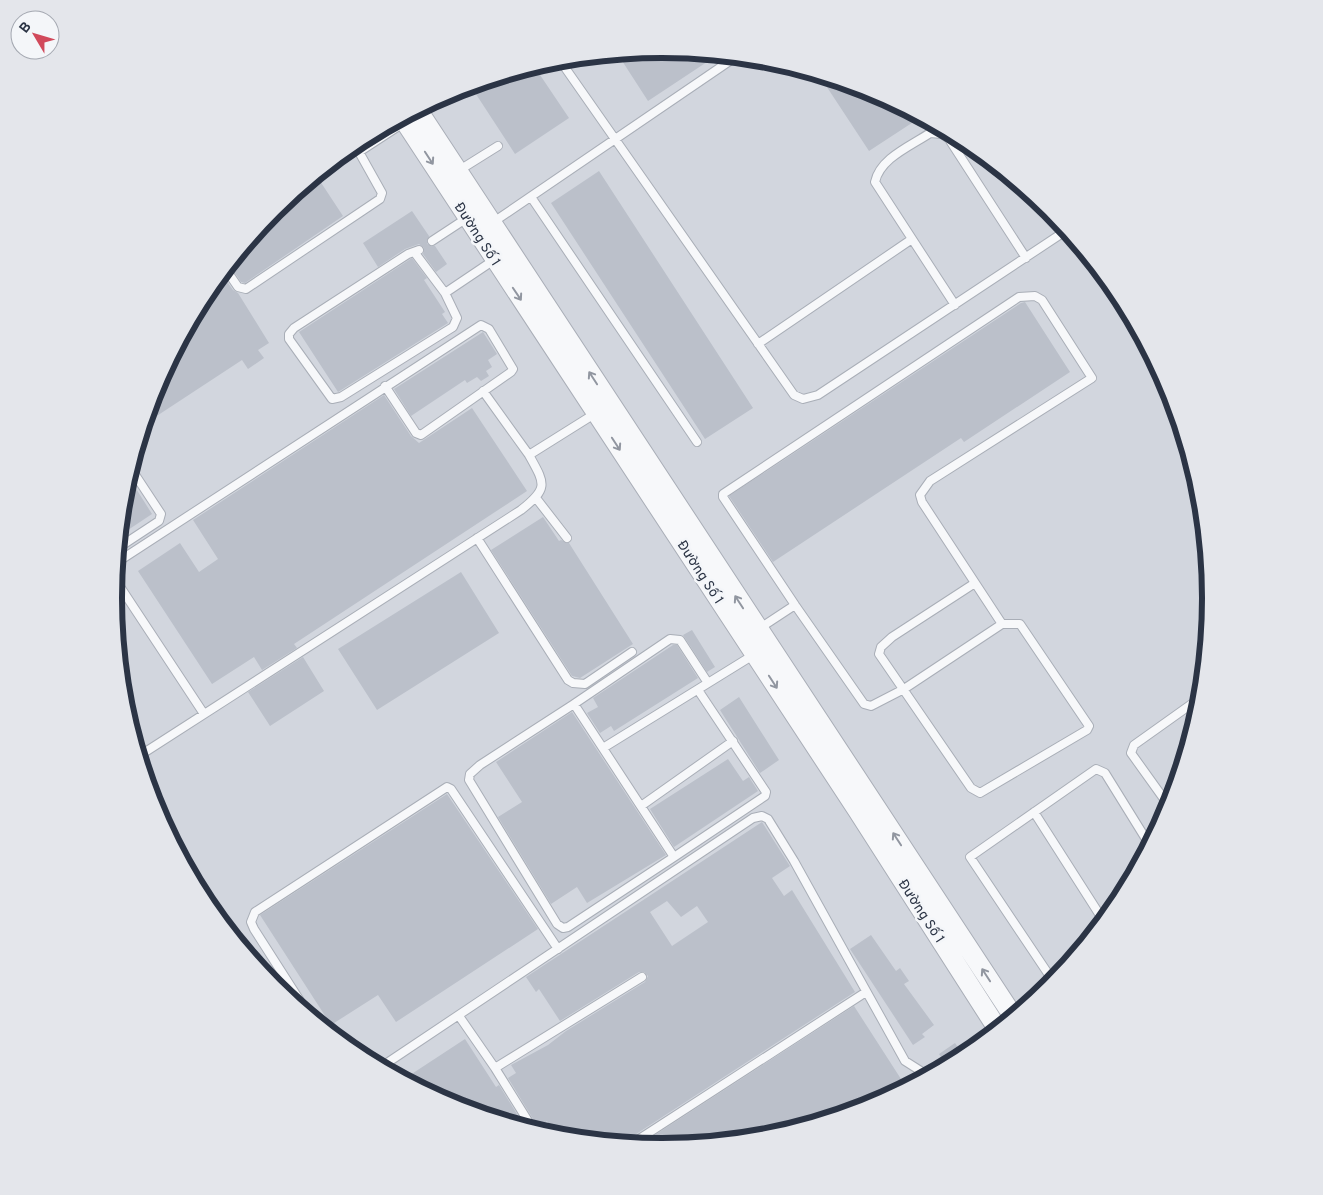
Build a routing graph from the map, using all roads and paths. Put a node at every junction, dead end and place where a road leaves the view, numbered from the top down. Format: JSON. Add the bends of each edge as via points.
{"nodes":[{"id":1,"x":729,"y":62,"type":"edge"},
{"id":2,"x":564,"y":67,"type":"edge"},
{"id":3,"x":411,"y":119,"type":"edge"},
{"id":4,"x":410,"y":120,"type":"edge"},
{"id":5,"x":938,"y":134,"type":"edge"},
{"id":6,"x":615,"y":140,"type":"junction"},
{"id":7,"x":951,"y":142,"type":"edge"},
{"id":8,"x":369,"y":144,"type":"edge"},
{"id":9,"x":498,"y":146,"type":"dead end"},
{"id":10,"x":358,"y":152,"type":"joint"},
{"id":11,"x":458,"y":171,"type":"junction"},
{"id":12,"x":531,"y":197,"type":"junction"},
{"id":13,"x":467,"y":218,"type":"junction"},
{"id":14,"x":492,"y":223,"type":"junction"},
{"id":15,"x":1061,"y":234,"type":"edge"},
{"id":16,"x":912,"y":239,"type":"junction"},
{"id":17,"x":432,"y":242,"type":"dead end"},
{"id":18,"x":1026,"y":258,"type":"junction"},
{"id":19,"x":494,"y":260,"type":"junction"},
{"id":20,"x":229,"y":274,"type":"edge"},
{"id":21,"x":445,"y":293,"type":"junction"},
{"id":22,"x":955,"y":305,"type":"junction"},
{"id":23,"x":758,"y":344,"type":"junction"},
{"id":24,"x":385,"y":386,"type":"junction"},
{"id":25,"x":483,"y":391,"type":"junction"},
{"id":26,"x":596,"y":413,"type":"junction"},
{"id":27,"x":696,"y":442,"type":"dead end"},
{"id":28,"x":529,"y":455,"type":"junction"},
{"id":29,"x":136,"y":476,"type":"edge"},
{"id":30,"x":536,"y":498,"type":"junction"},
{"id":31,"x":477,"y":538,"type":"junction"},
{"id":32,"x":567,"y":538,"type":"dead end"},
{"id":33,"x":125,"y":544,"type":"edge"},
{"id":34,"x":123,"y":558,"type":"edge"},
{"id":35,"x":975,"y":583,"type":"junction"},
{"id":36,"x":122,"y":590,"type":"edge"},
{"id":37,"x":796,"y":605,"type":"junction"},
{"id":38,"x":1002,"y":624,"type":"junction"},
{"id":39,"x":752,"y":641,"type":"junction"},
{"id":40,"x":632,"y":652,"type":"dead end"},
{"id":41,"x":708,"y":683,"type":"junction"},
{"id":42,"x":904,"y":689,"type":"junction"},
{"id":43,"x":698,"y":690,"type":"junction"},
{"id":44,"x":574,"y":704,"type":"junction"},
{"id":45,"x":1190,"y":708,"type":"edge"},
{"id":46,"x":204,"y":714,"type":"junction"},
{"id":47,"x":733,"y":741,"type":"junction"},
{"id":48,"x":603,"y":748,"type":"junction"},
{"id":49,"x":145,"y":752,"type":"edge"},
{"id":50,"x":1163,"y":797,"type":"edge"},
{"id":51,"x":640,"y":806,"type":"junction"},
{"id":52,"x":1034,"y":812,"type":"junction"},
{"id":53,"x":1145,"y":838,"type":"edge"},
{"id":54,"x":674,"y":857,"type":"junction"},
{"id":55,"x":1099,"y":914,"type":"edge"},
{"id":56,"x":558,"y":949,"type":"junction"},
{"id":57,"x":1048,"y":974,"type":"edge"},
{"id":58,"x":642,"y":977,"type":"dead end"},
{"id":59,"x":866,"y":992,"type":"junction"},
{"id":60,"x":295,"y":994,"type":"edge"},
{"id":61,"x":1009,"y":1010,"type":"edge"},
{"id":62,"x":459,"y":1016,"type":"junction"},
{"id":63,"x":994,"y":1023,"type":"edge"},
{"id":64,"x":387,"y":1063,"type":"edge"},
{"id":65,"x":495,"y":1068,"type":"junction"},
{"id":66,"x":920,"y":1071,"type":"edge"},
{"id":67,"x":528,"y":1120,"type":"edge"},
{"id":68,"x":642,"y":1137,"type":"edge"}],
"edges":[{"from":1,"to":6,"type":"lane"},
{"from":2,"to":6,"type":"lane"},
{"from":3,"to":11,"type":"street","name":"Đường Số 1"},
{"from":4,"to":13,"type":"street","name":"Đường Số 1","one_way":true},
{"from":5,"to":16,"type":"lane","via":[[930,133],[885,163],[874,182]]},
{"from":6,"to":12,"type":"lane"},
{"from":6,"to":23,"type":"lane"},
{"from":7,"to":18,"type":"lane"},
{"from":8,"to":10,"type":"lane"},
{"from":9,"to":11,"type":"lane"},
{"from":10,"to":20,"type":"lane","via":[[382,193],[380,199],[246,289],[238,288]]},
{"from":11,"to":14,"type":"street","name":"Đường Số 1"},
{"from":12,"to":14,"type":"lane"},
{"from":12,"to":27,"type":"lane"},
{"from":13,"to":17,"type":"lane"},
{"from":13,"to":19,"type":"street","name":"Đường Số 1"},
{"from":39,"to":14,"type":"street","name":"Đường Số 1","one_way":true},
{"from":15,"to":18,"type":"lane"},
{"from":16,"to":22,"type":"lane"},
{"from":16,"to":23,"type":"lane"},
{"from":18,"to":22,"type":"lane"},
{"from":19,"to":21,"type":"lane"},
{"from":19,"to":26,"type":"street","name":"Đường Số 1","one_way":true},
{"from":21,"to":21,"type":"lane","via":[[417,252],[408,254],[294,328],[289,339],[325,392],[332,399],[341,398],[453,327],[457,318]]},
{"from":22,"to":23,"type":"lane","via":[[818,395],[803,399],[794,395]]},
{"from":24,"to":25,"type":"lane","via":[[416,433],[421,434]]},
{"from":24,"to":25,"type":"lane","via":[[483,326],[513,368]]},
{"from":24,"to":34,"type":"lane"},
{"from":25,"to":28,"type":"lane"},
{"from":26,"to":28,"type":"lane"},
{"from":26,"to":39,"type":"street","name":"Đường Số 1","one_way":true},
{"from":28,"to":30,"type":"lane","via":[[543,480]]},
{"from":29,"to":33,"type":"lane","via":[[161,514],[159,521]]},
{"from":30,"to":31,"type":"lane"},
{"from":30,"to":32,"type":"lane"},
{"from":31,"to":40,"type":"lane","via":[[568,680],[585,684]]},
{"from":31,"to":46,"type":"lane"},
{"from":35,"to":37,"type":"lane","via":[[922,502],[920,495],[924,486],[1092,378],[1042,300],[1034,296],[1019,297],[723,494]]},
{"from":35,"to":38,"type":"lane"},
{"from":35,"to":42,"type":"lane","via":[[881,647],[879,654]]},
{"from":36,"to":46,"type":"lane"},
{"from":37,"to":39,"type":"lane"},
{"from":37,"to":42,"type":"lane","via":[[864,704],[871,706]]},
{"from":38,"to":42,"type":"lane"},
{"from":38,"to":42,"type":"lane","via":[[1020,624],[1089,726],[1087,730],[980,793],[971,788]]},
{"from":39,"to":41,"type":"lane"},
{"from":61,"to":39,"type":"street","name":"Đường Số 1","one_way":true},
{"from":39,"to":63,"type":"street","name":"Đường Số 1","one_way":true},
{"from":41,"to":43,"type":"lane"},
{"from":41,"to":44,"type":"lane","via":[[680,640],[675,638]]},
{"from":43,"to":47,"type":"lane"},
{"from":43,"to":48,"type":"lane"},
{"from":44,"to":48,"type":"lane"},
{"from":44,"to":54,"type":"lane","via":[[480,765],[470,774],[469,780],[556,924],[568,927]]},
{"from":45,"to":50,"type":"lane","via":[[1134,746],[1131,752]]},
{"from":46,"to":49,"type":"lane"},
{"from":47,"to":51,"type":"lane"},
{"from":47,"to":54,"type":"lane","via":[[765,788],[765,796]]},
{"from":48,"to":51,"type":"lane"},
{"from":51,"to":54,"type":"lane"},
{"from":52,"to":53,"type":"lane","via":[[1096,769],[1105,773]]},
{"from":52,"to":55,"type":"lane"},
{"from":52,"to":57,"type":"lane","via":[[972,855],[970,860]]},
{"from":56,"to":59,"type":"lane","via":[[753,818],[762,816],[768,819],[794,860]]},
{"from":56,"to":60,"type":"lane","via":[[452,789],[446,787],[255,912],[251,922],[254,929]]},
{"from":56,"to":62,"type":"lane"},
{"from":58,"to":65,"type":"lane"},
{"from":59,"to":66,"type":"lane","via":[[905,1061]]},
{"from":59,"to":68,"type":"lane"},
{"from":62,"to":64,"type":"lane"},
{"from":62,"to":65,"type":"lane"},
{"from":65,"to":67,"type":"lane"}]}
